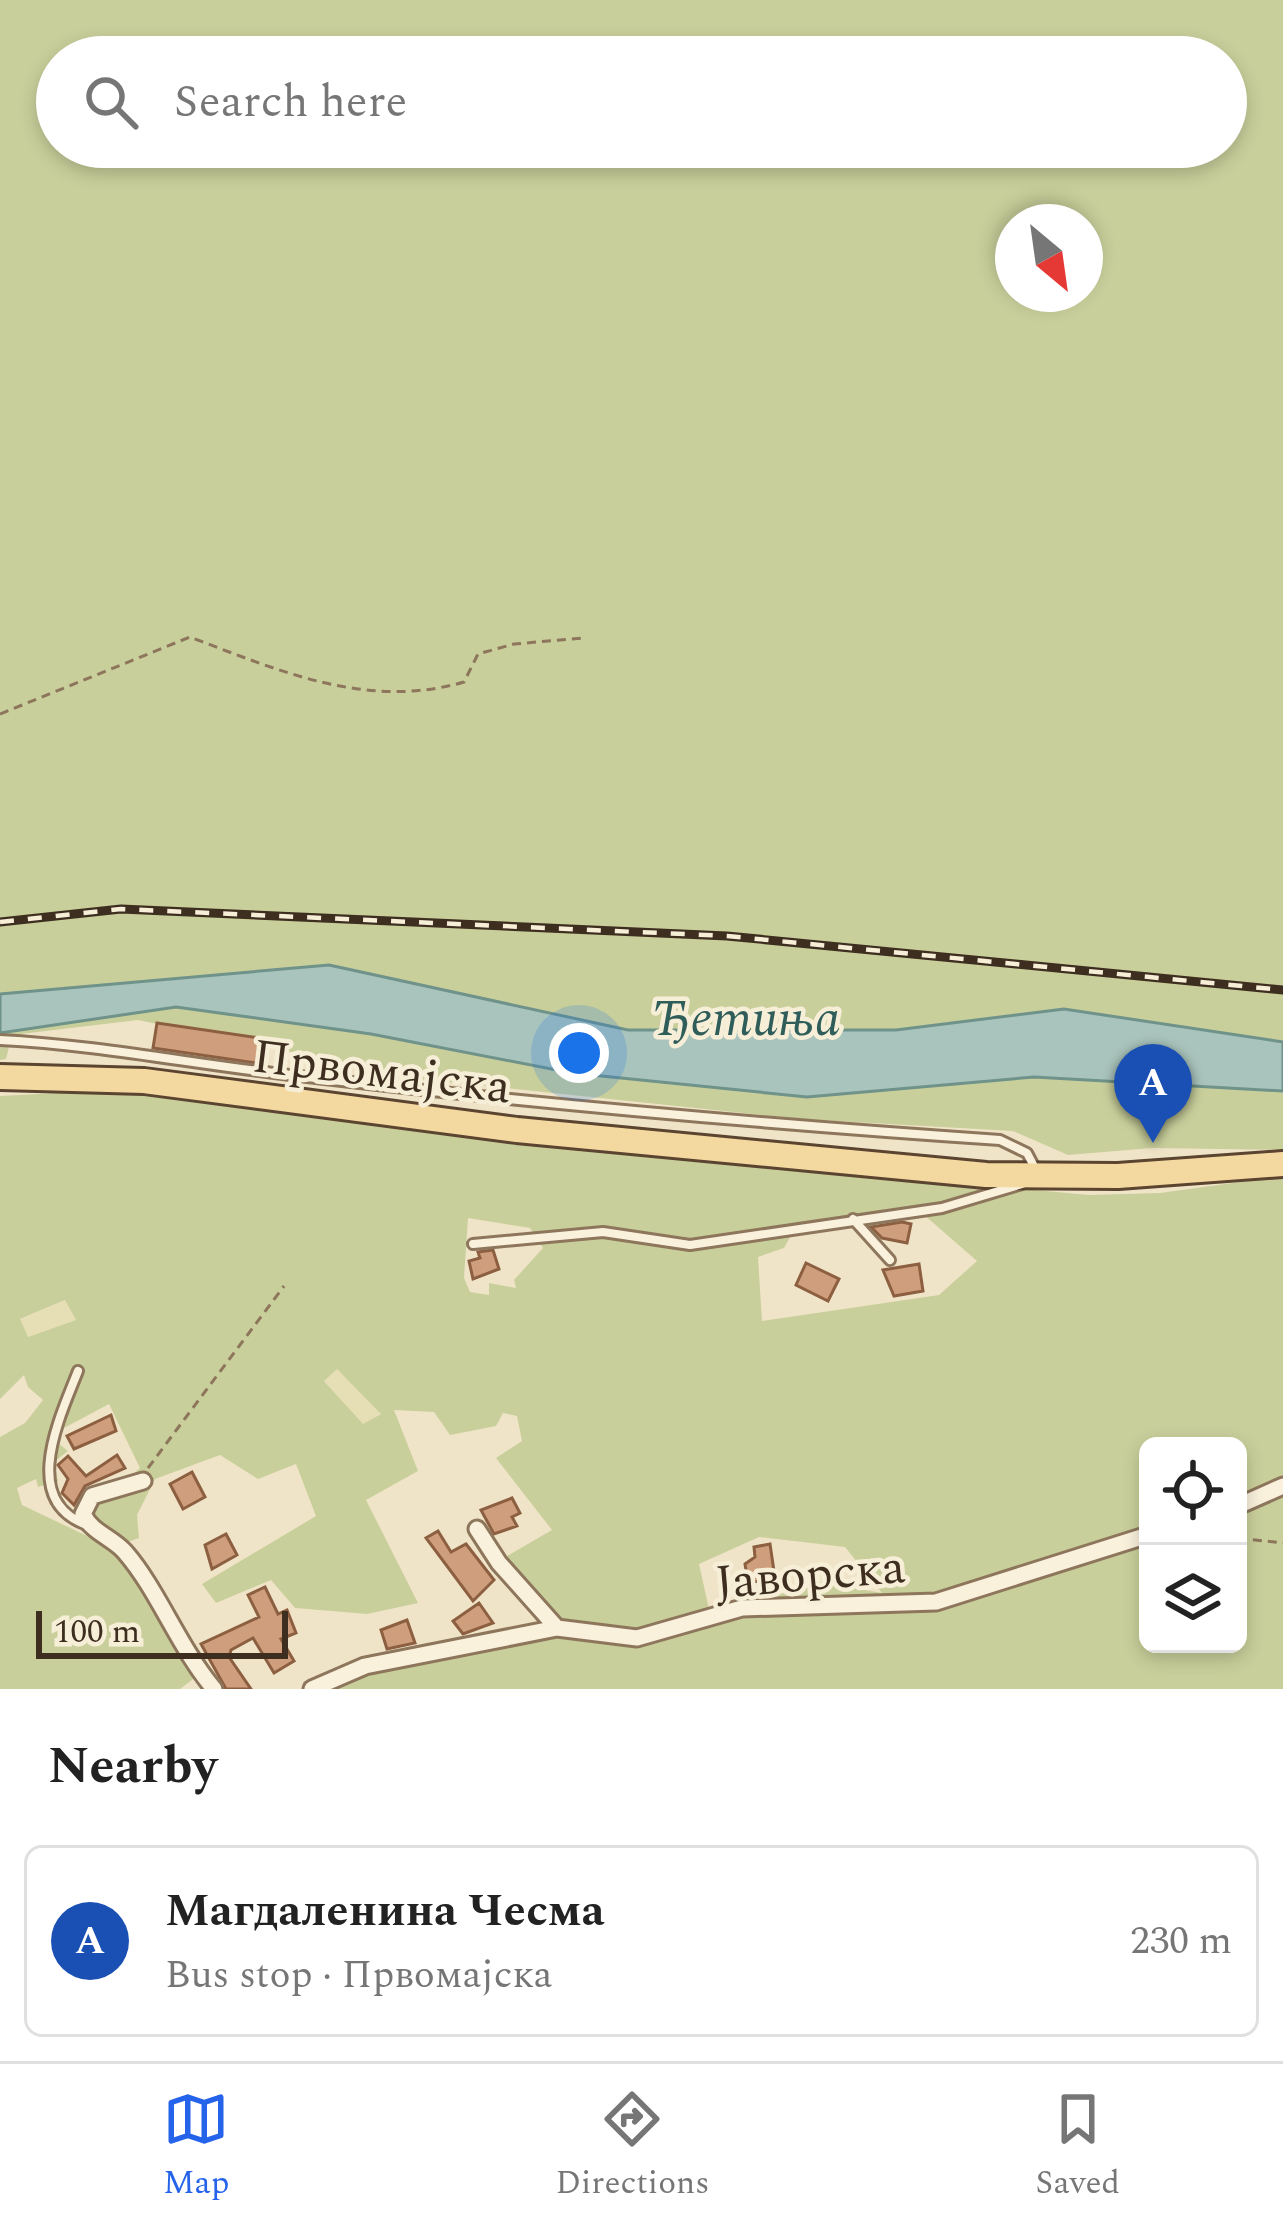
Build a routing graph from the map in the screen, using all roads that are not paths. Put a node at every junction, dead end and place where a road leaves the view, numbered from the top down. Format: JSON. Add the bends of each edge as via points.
{"nodes":[{"id":1,"x":0,"y":1040,"type":"edge"},
{"id":2,"x":0,"y":1077,"type":"edge"},
{"id":3,"x":1283,"y":1164,"type":"edge"},
{"id":4,"x":1040,"y":1178,"type":"junction"},
{"id":5,"x":852,"y":1218,"type":"junction"},
{"id":6,"x":473,"y":1244,"type":"dead end"},
{"id":7,"x":890,"y":1260,"type":"dead end"},
{"id":8,"x":78,"y":1371,"type":"dead end"},
{"id":9,"x":143,"y":1481,"type":"road end"},
{"id":10,"x":1283,"y":1486,"type":"edge"},
{"id":11,"x":1247,"y":1502,"type":"edge"},
{"id":12,"x":88,"y":1526,"type":"junction"},
{"id":13,"x":477,"y":1529,"type":"dead end"},
{"id":14,"x":1139,"y":1538,"type":"edge"},
{"id":15,"x":557,"y":1628,"type":"junction"},
{"id":16,"x":214,"y":1689,"type":"edge"},
{"id":17,"x":312,"y":1689,"type":"edge"}],
"edges":[{"from":1,"to":4,"type":"lane","via":[[134,1050],[293,1076],[1000,1140],[1027,1153]]},
{"from":2,"to":4,"type":"main road","name":"Првомајска","via":[[144,1081],[517,1130]]},
{"from":3,"to":4,"type":"main road","name":"Првомајска"},
{"from":4,"to":5,"type":"lane","name":"Првомајска","via":[[942,1208]]},
{"from":5,"to":6,"type":"lane","name":"Првомајска","via":[[690,1245],[603,1232]]},
{"from":5,"to":7,"type":"lane"},
{"from":8,"to":12,"type":"lane","via":[[48,1452],[55,1501]]},
{"from":9,"to":12,"type":"street","via":[[92,1496],[83,1514]]},
{"from":10,"to":11,"type":"street"},
{"from":12,"to":16,"type":"street","via":[[124,1550]]},
{"from":13,"to":15,"type":"street"},
{"from":14,"to":15,"type":"street","name":"Јаворска","via":[[936,1602],[742,1608],[637,1638]]},
{"from":15,"to":17,"type":"street","name":"Јаворска","via":[[365,1666]]}]}
